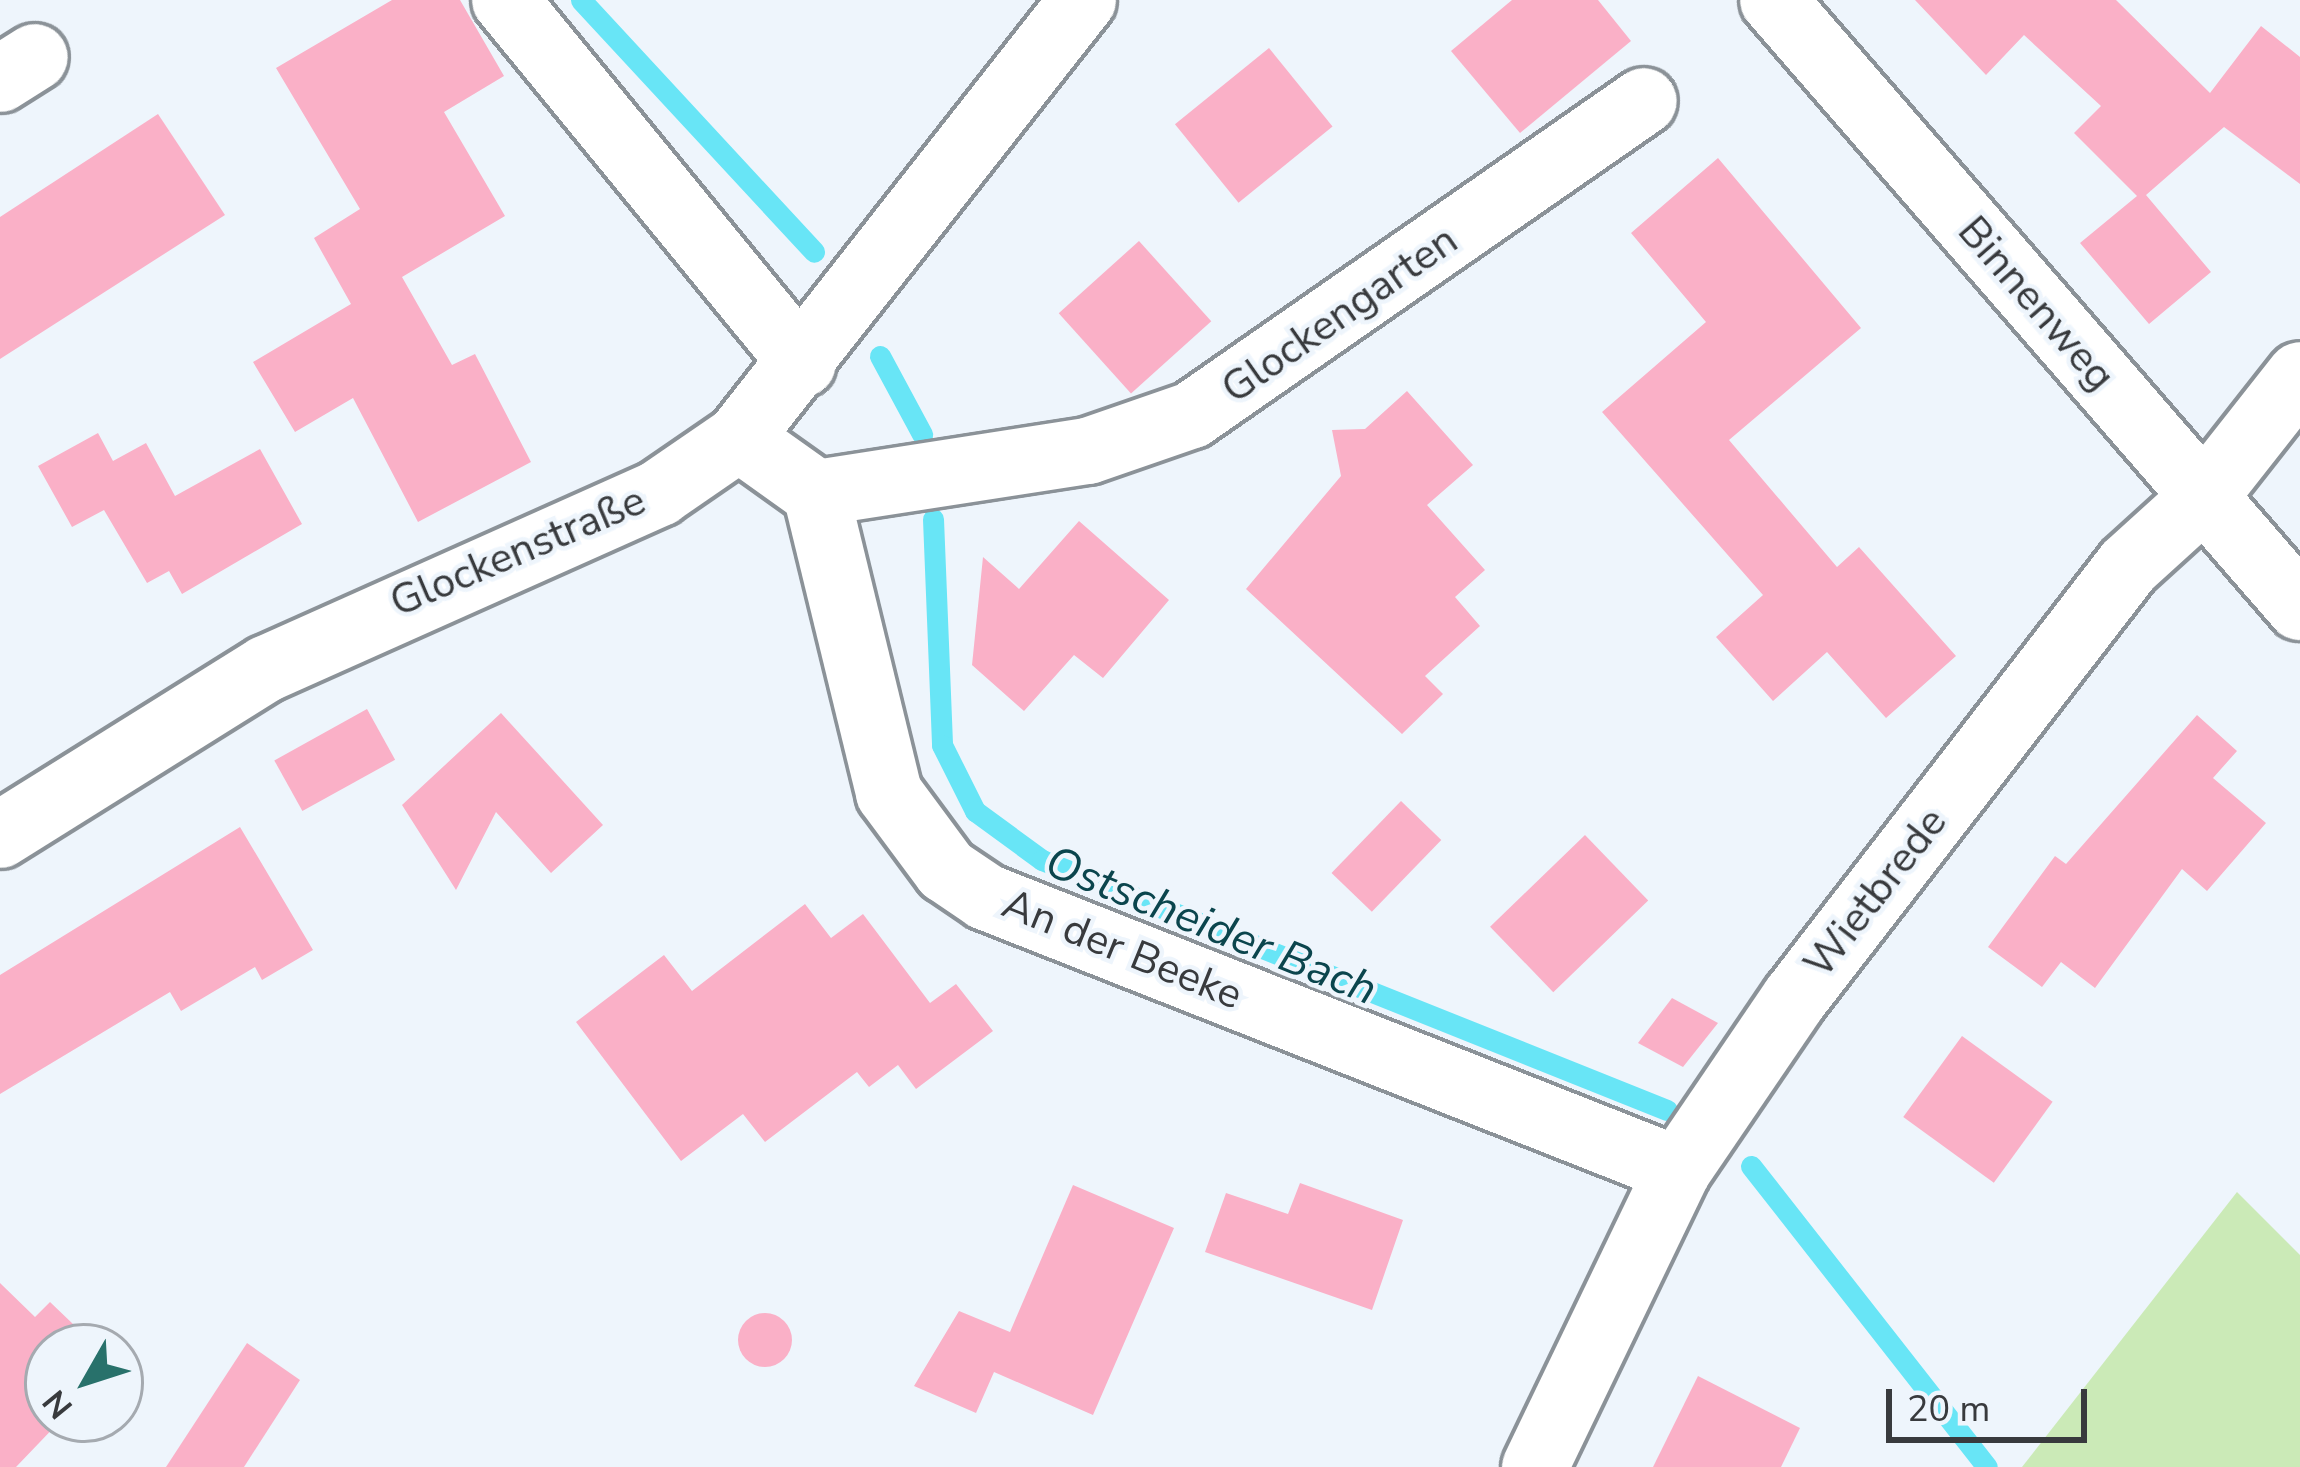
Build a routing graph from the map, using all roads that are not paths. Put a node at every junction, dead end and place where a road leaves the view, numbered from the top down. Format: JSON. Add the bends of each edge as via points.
{"nodes":[{"id":1,"x":505,"y":0,"type":"edge"},
{"id":2,"x":1083,"y":0,"type":"edge"},
{"id":3,"x":1773,"y":0,"type":"edge"},
{"id":4,"x":1644,"y":101,"type":"dead end"},
{"id":5,"x":803,"y":364,"type":"junction"},
{"id":6,"x":2300,"y":376,"type":"edge"},
{"id":7,"x":739,"y":439,"type":"junction"},
{"id":8,"x":816,"y":493,"type":"junction"},
{"id":9,"x":2204,"y":497,"type":"junction"},
{"id":10,"x":2300,"y":607,"type":"edge"},
{"id":11,"x":0,"y":835,"type":"edge"},
{"id":12,"x":1678,"y":1170,"type":"junction"},
{"id":13,"x":1535,"y":1467,"type":"edge"}],
"edges":[{"from":1,"to":5,"type":"street"},
{"from":2,"to":5,"type":"street","name":"Glockenstraße"},
{"from":3,"to":9,"type":"street","name":"Binnenweg"},
{"from":4,"to":8,"type":"street","name":"Glockengarten","via":[[1192,415],[1088,451]]},
{"from":5,"to":7,"type":"street","name":"Glockenstraße"},
{"from":6,"to":9,"type":"street","name":"Wietbrede"},
{"from":7,"to":8,"type":"street"},
{"from":7,"to":11,"type":"street","name":"Glockenstraße","via":[[552,545],[367,616],[266,669]]},
{"from":8,"to":12,"type":"street","name":"An der Beeke","via":[[889,793],[946,870],[986,896]]},
{"from":9,"to":10,"type":"street","name":"Binnenweg"},
{"from":9,"to":12,"type":"street","name":"Wietbrede","via":[[2128,566],[1796,998]]},
{"from":12,"to":13,"type":"street","name":"Wietbrede"}]}
